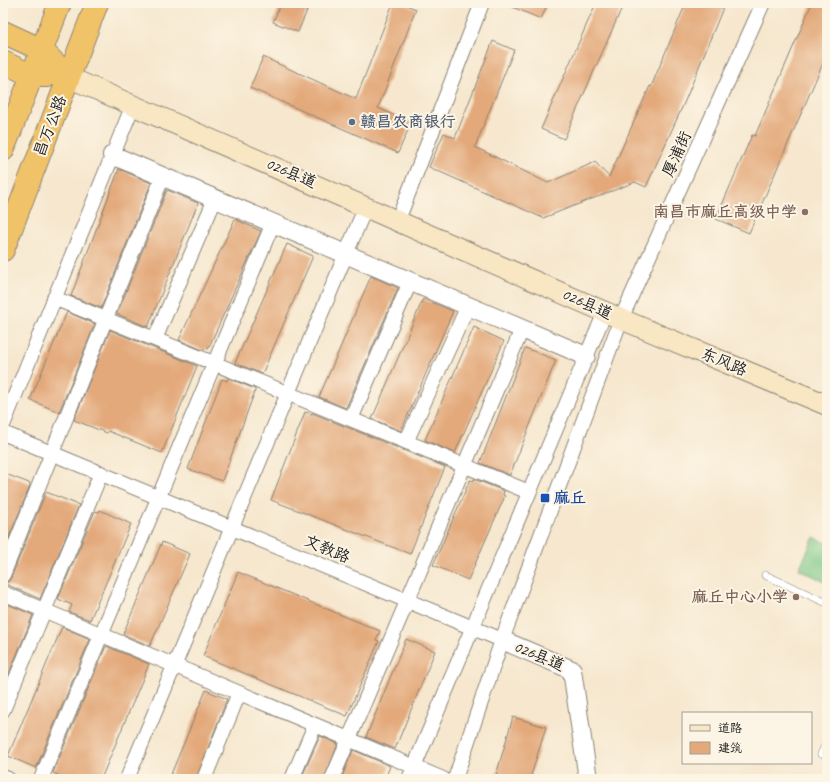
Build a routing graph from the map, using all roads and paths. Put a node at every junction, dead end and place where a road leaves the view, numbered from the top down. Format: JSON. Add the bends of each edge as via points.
{"nodes":[{"id":1,"x":60,"y":3,"type":"edge"},
{"id":2,"x":96,"y":3,"type":"edge"},
{"id":3,"x":482,"y":3,"type":"edge"},
{"id":4,"x":763,"y":3,"type":"edge"},
{"id":5,"x":3,"y":32,"type":"edge"},
{"id":6,"x":42,"y":50,"type":"junction"},
{"id":7,"x":3,"y":62,"type":"edge"},
{"id":8,"x":33,"y":76,"type":"junction"},
{"id":9,"x":68,"y":77,"type":"junction"},
{"id":10,"x":132,"y":105,"type":"junction"},
{"id":11,"x":3,"y":150,"type":"edge"},
{"id":12,"x":112,"y":155,"type":"junction"},
{"id":13,"x":163,"y":176,"type":"junction"},
{"id":14,"x":215,"y":199,"type":"junction"},
{"id":15,"x":366,"y":206,"type":"junction"},
{"id":16,"x":398,"y":220,"type":"junction"},
{"id":17,"x":273,"y":224,"type":"junction"},
{"id":18,"x":3,"y":250,"type":"edge"},
{"id":19,"x":346,"y":254,"type":"junction"},
{"id":20,"x":410,"y":282,"type":"junction"},
{"id":21,"x":54,"y":298,"type":"junction"},
{"id":22,"x":468,"y":306,"type":"junction"},
{"id":23,"x":613,"y":315,"type":"junction"},
{"id":24,"x":106,"y":319,"type":"junction"},
{"id":25,"x":522,"y":329,"type":"junction"},
{"id":26,"x":155,"y":339,"type":"junction"},
{"id":27,"x":586,"y":356,"type":"junction"},
{"id":28,"x":214,"y":364,"type":"junction"},
{"id":29,"x":287,"y":393,"type":"junction"},
{"id":30,"x":827,"y":405,"type":"edge"},
{"id":31,"x":351,"y":419,"type":"junction"},
{"id":32,"x":3,"y":425,"type":"edge"},
{"id":33,"x":3,"y":433,"type":"edge"},
{"id":34,"x":406,"y":442,"type":"junction"},
{"id":35,"x":52,"y":453,"type":"junction"},
{"id":36,"x":464,"y":466,"type":"junction"},
{"id":37,"x":100,"y":473,"type":"junction"},
{"id":38,"x":529,"y":492,"type":"junction"},
{"id":39,"x":159,"y":497,"type":"junction"},
{"id":40,"x":231,"y":527,"type":"junction"},
{"id":41,"x":3,"y":575,"type":"edge"},
{"id":42,"x":764,"y":575,"type":"dead end"},
{"id":43,"x":3,"y":593,"type":"edge"},
{"id":44,"x":407,"y":601,"type":"junction"},
{"id":45,"x":827,"y":603,"type":"edge"},
{"id":46,"x":44,"y":610,"type":"junction"},
{"id":47,"x":472,"y":628,"type":"junction"},
{"id":48,"x":101,"y":634,"type":"junction"},
{"id":49,"x":502,"y":640,"type":"junction"},
{"id":50,"x":174,"y":665,"type":"junction"},
{"id":51,"x":239,"y":693,"type":"junction"},
{"id":52,"x":3,"y":710,"type":"edge"},
{"id":53,"x":315,"y":725,"type":"junction"},
{"id":54,"x":349,"y":739,"type":"junction"},
{"id":55,"x":827,"y":742,"type":"edge"},
{"id":56,"x":821,"y":754,"type":"dead end"},
{"id":57,"x":411,"y":773,"type":"edge"},
{"id":58,"x":3,"y":777,"type":"edge"},
{"id":59,"x":8,"y":779,"type":"edge"},
{"id":60,"x":41,"y":779,"type":"edge"},
{"id":61,"x":127,"y":779,"type":"edge"},
{"id":62,"x":204,"y":779,"type":"edge"},
{"id":63,"x":292,"y":779,"type":"edge"},
{"id":64,"x":332,"y":779,"type":"edge"},
{"id":65,"x":443,"y":779,"type":"edge"},
{"id":66,"x":455,"y":779,"type":"edge"},
{"id":67,"x":588,"y":779,"type":"edge"}],
"edges":[{"from":1,"to":6,"type":"highway"},
{"from":2,"to":9,"type":"highway","name":"昌万公路"},
{"from":3,"to":16,"type":"street"},
{"from":4,"to":23,"type":"street","name":"厚浦街"},
{"from":5,"to":6,"type":"highway"},
{"from":6,"to":8,"type":"highway"},
{"from":6,"to":9,"type":"highway"},
{"from":7,"to":8,"type":"highway"},
{"from":8,"to":9,"type":"highway"},
{"from":8,"to":11,"type":"highway"},
{"from":9,"to":10,"type":"main road","name":"026县道"},
{"from":9,"to":18,"type":"highway","name":"昌万公路"},
{"from":10,"to":12,"type":"street"},
{"from":10,"to":15,"type":"main road","name":"026县道"},
{"from":12,"to":13,"type":"street"},
{"from":12,"to":21,"type":"street"},
{"from":13,"to":14,"type":"street"},
{"from":13,"to":24,"type":"street"},
{"from":14,"to":17,"type":"street"},
{"from":14,"to":26,"type":"street"},
{"from":15,"to":16,"type":"main road","name":"026县道"},
{"from":15,"to":19,"type":"street"},
{"from":16,"to":23,"type":"main road","name":"026县道"},
{"from":17,"to":19,"type":"street"},
{"from":17,"to":28,"type":"street"},
{"from":19,"to":20,"type":"street"},
{"from":19,"to":29,"type":"street"},
{"from":20,"to":22,"type":"street"},
{"from":20,"to":31,"type":"street"},
{"from":21,"to":24,"type":"street"},
{"from":21,"to":32,"type":"street"},
{"from":22,"to":25,"type":"street"},
{"from":22,"to":34,"type":"street"},
{"from":23,"to":27,"type":"street"},
{"from":23,"to":30,"type":"main road","name":"东风路"},
{"from":23,"to":49,"type":"street","name":"026县道"},
{"from":24,"to":26,"type":"street"},
{"from":24,"to":35,"type":"street"},
{"from":25,"to":27,"type":"street"},
{"from":25,"to":36,"type":"street"},
{"from":26,"to":28,"type":"street"},
{"from":27,"to":38,"type":"street"},
{"from":28,"to":29,"type":"street"},
{"from":28,"to":39,"type":"street"},
{"from":29,"to":31,"type":"street"},
{"from":29,"to":40,"type":"street"},
{"from":31,"to":34,"type":"street"},
{"from":33,"to":35,"type":"street","name":"文教路"},
{"from":34,"to":36,"type":"street"},
{"from":35,"to":37,"type":"street","name":"文教路"},
{"from":35,"to":41,"type":"street"},
{"from":36,"to":38,"type":"street"},
{"from":36,"to":44,"type":"street"},
{"from":37,"to":39,"type":"street","name":"文教路"},
{"from":37,"to":46,"type":"street"},
{"from":38,"to":47,"type":"street"},
{"from":39,"to":40,"type":"street","name":"文教路"},
{"from":39,"to":48,"type":"street"},
{"from":40,"to":44,"type":"street","name":"文教路"},
{"from":40,"to":50,"type":"street"},
{"from":42,"to":45,"type":"lane"},
{"from":43,"to":46,"type":"street"},
{"from":44,"to":47,"type":"street","name":"文教路"},
{"from":44,"to":54,"type":"street"},
{"from":46,"to":48,"type":"street"},
{"from":46,"to":52,"type":"street"},
{"from":47,"to":49,"type":"street","name":"文教路"},
{"from":47,"to":57,"type":"street"},
{"from":48,"to":50,"type":"street"},
{"from":48,"to":60,"type":"street"},
{"from":49,"to":66,"type":"street"},
{"from":49,"to":67,"type":"street","name":"026县道","via":[[572,670]]},
{"from":50,"to":51,"type":"street"},
{"from":50,"to":61,"type":"street"},
{"from":51,"to":53,"type":"street"},
{"from":51,"to":62,"type":"street"},
{"from":53,"to":54,"type":"street"},
{"from":53,"to":63,"type":"street"},
{"from":54,"to":57,"type":"street"},
{"from":54,"to":64,"type":"street"},
{"from":55,"to":56,"type":"lane"},
{"from":57,"to":65,"type":"street"},
{"from":58,"to":59,"type":"street"}]}
